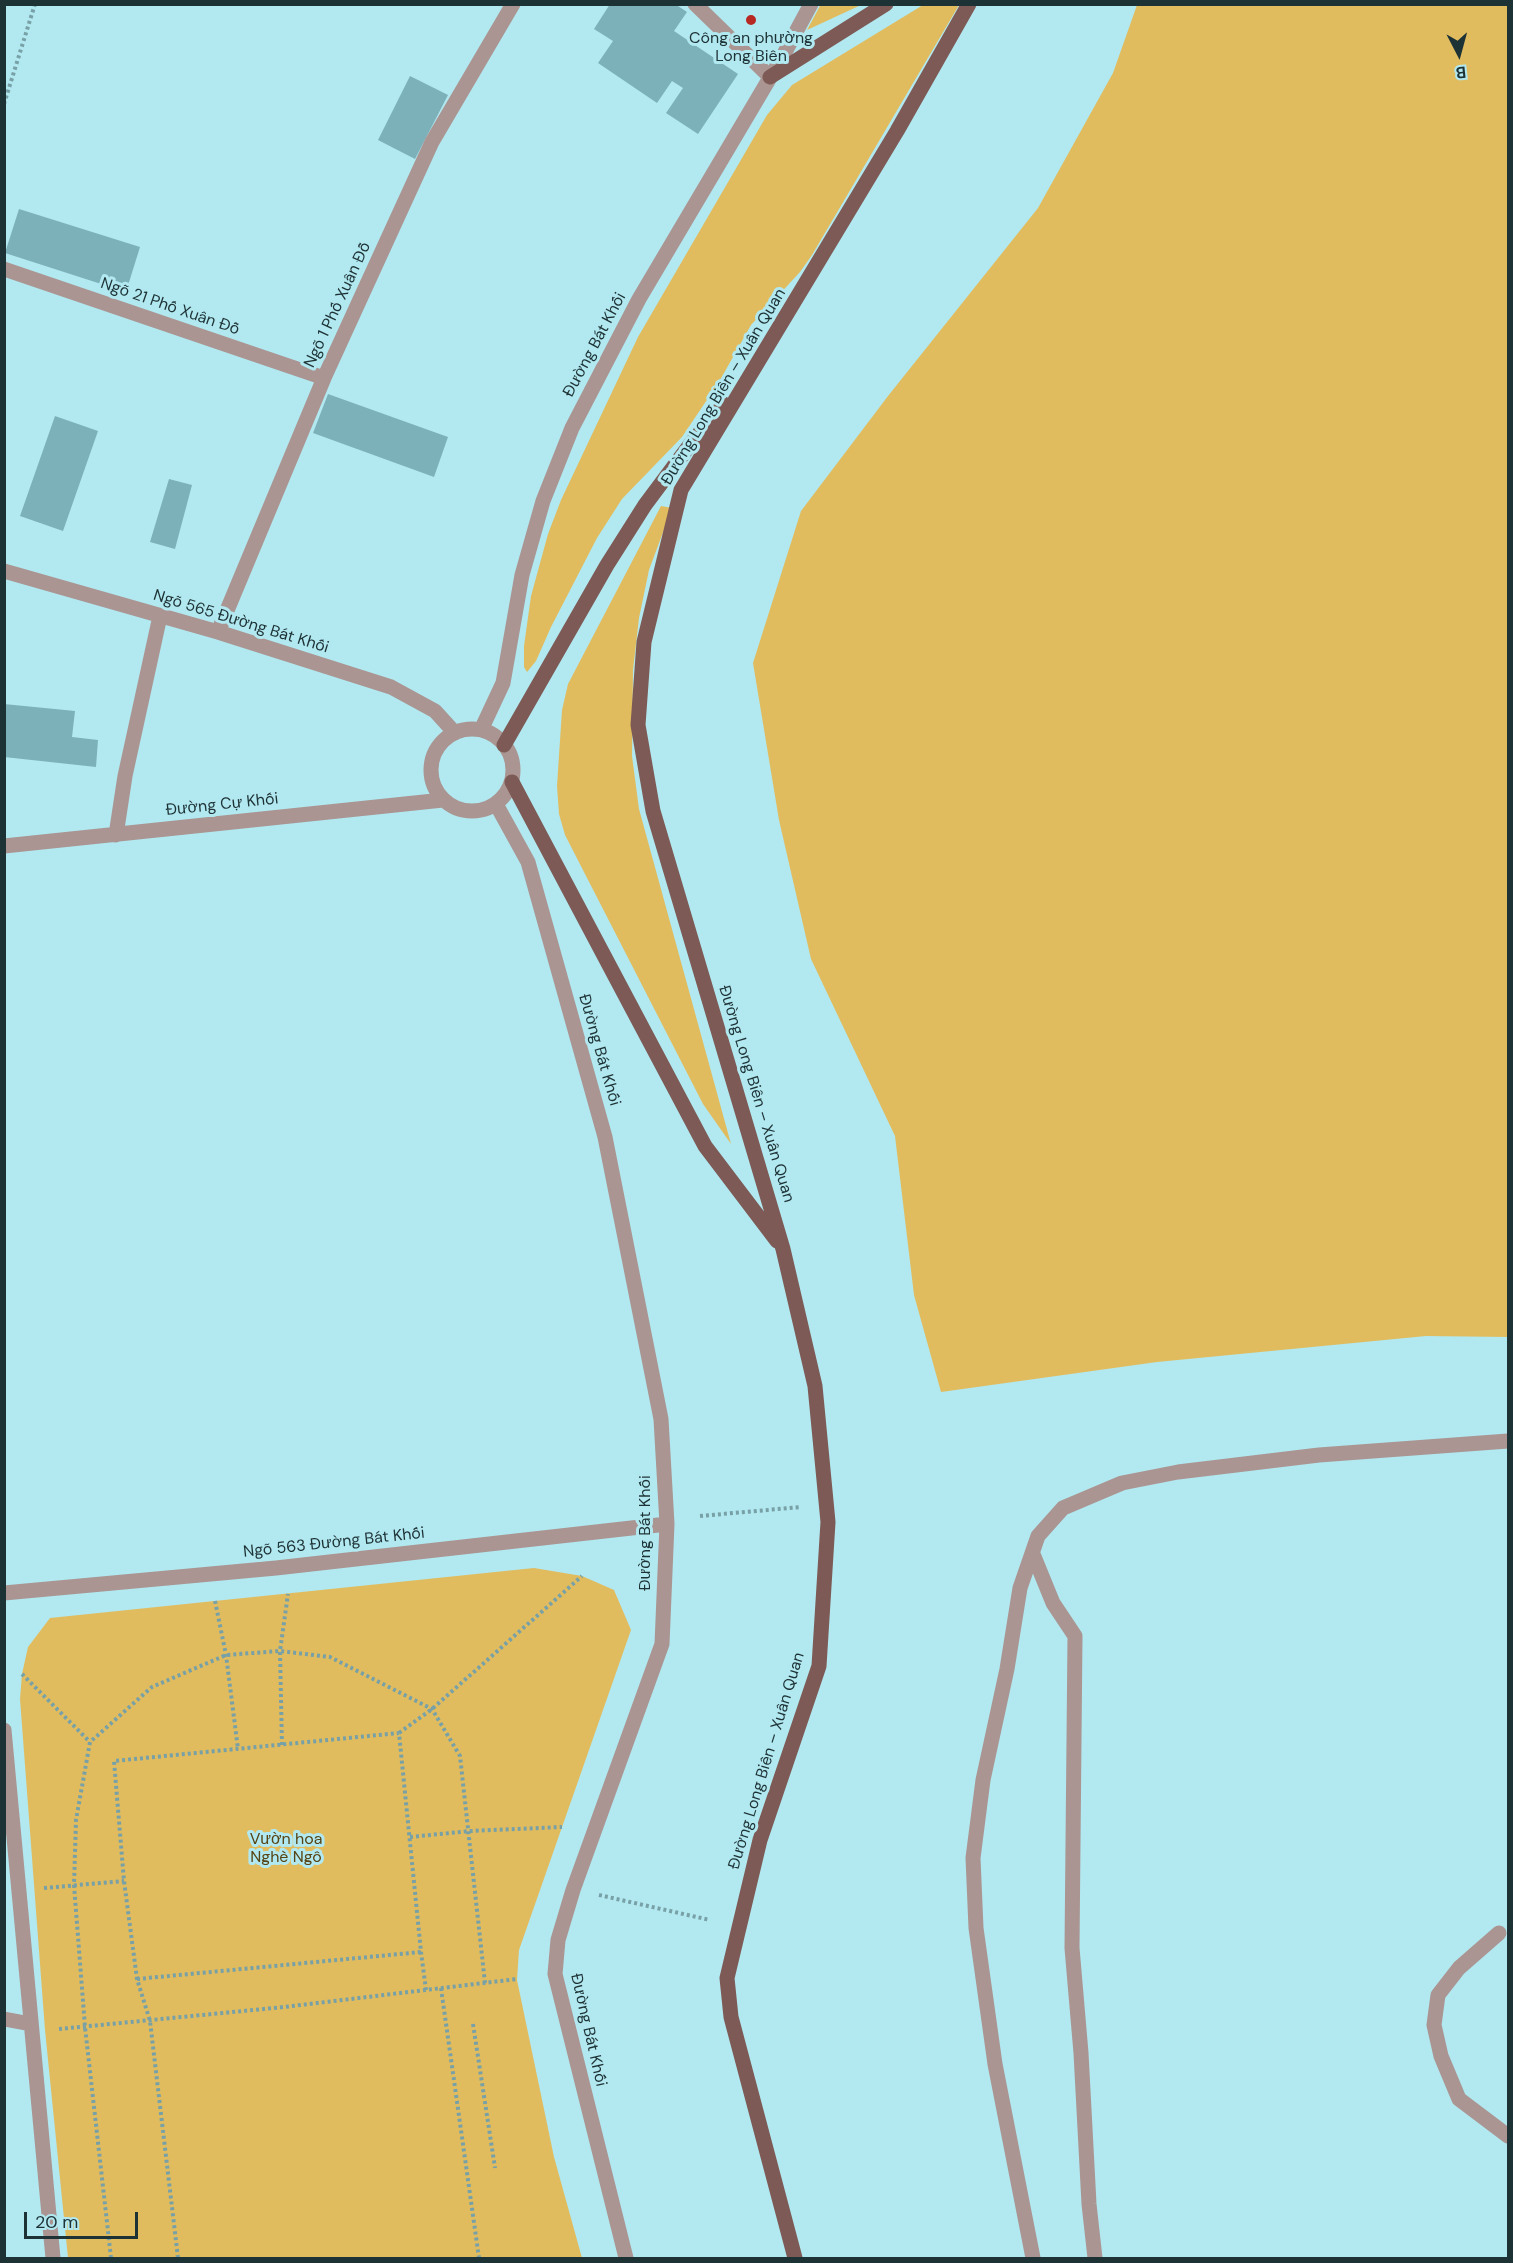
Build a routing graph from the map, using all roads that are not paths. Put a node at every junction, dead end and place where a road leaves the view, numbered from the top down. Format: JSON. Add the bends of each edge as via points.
{"nodes":[{"id":1,"x":513,"y":4,"type":"edge"},
{"id":2,"x":695,"y":4,"type":"edge"},
{"id":3,"x":811,"y":4,"type":"edge"},
{"id":4,"x":886,"y":4,"type":"edge"},
{"id":5,"x":969,"y":4,"type":"edge"},
{"id":6,"x":770,"y":77,"type":"junction"},
{"id":7,"x":4,"y":269,"type":"edge"},
{"id":8,"x":755,"y":368,"type":"junction"},
{"id":9,"x":324,"y":378,"type":"junction"},
{"id":10,"x":4,"y":571,"type":"edge"},
{"id":11,"x":160,"y":616,"type":"junction"},
{"id":12,"x":218,"y":632,"type":"junction"},
{"id":13,"x":481,"y":730,"type":"junction"},
{"id":14,"x":455,"y":733,"type":"junction"},
{"id":15,"x":504,"y":745,"type":"junction"},
{"id":16,"x":512,"y":782,"type":"junction"},
{"id":17,"x":443,"y":800,"type":"junction"},
{"id":18,"x":496,"y":804,"type":"junction"},
{"id":19,"x":116,"y":835,"type":"junction"},
{"id":20,"x":4,"y":846,"type":"edge"},
{"id":21,"x":783,"y":1250,"type":"junction"},
{"id":22,"x":1509,"y":1441,"type":"edge"},
{"id":23,"x":668,"y":1524,"type":"junction"},
{"id":24,"x":1032,"y":1554,"type":"junction"},
{"id":25,"x":4,"y":1593,"type":"edge"},
{"id":26,"x":4,"y":1730,"type":"edge"},
{"id":27,"x":1499,"y":1933,"type":"dead end"},
{"id":28,"x":4,"y":2019,"type":"edge"},
{"id":29,"x":31,"y":2024,"type":"junction"},
{"id":30,"x":1509,"y":2136,"type":"edge"},
{"id":31,"x":53,"y":2259,"type":"edge"},
{"id":32,"x":626,"y":2259,"type":"edge"},
{"id":33,"x":795,"y":2259,"type":"edge"},
{"id":34,"x":1033,"y":2259,"type":"edge"},
{"id":35,"x":1095,"y":2259,"type":"edge"}],
"edges":[{"from":1,"to":9,"type":"street","name":"Ngõ 1 Phố Xuân Đỗ","via":[[432,142]]},
{"from":2,"to":6,"type":"street"},
{"from":3,"to":6,"type":"street","name":"Đường Bát Khối"},
{"from":4,"to":6,"type":"main road"},
{"from":5,"to":8,"type":"main road","name":"Đường Long Biên – Xuân Quan"},
{"from":6,"to":13,"type":"street","name":"Đường Bát Khối","via":[[639,299],[572,428],[543,501],[522,575],[503,683]]},
{"from":7,"to":9,"type":"street","name":"Ngõ 21 Phố Xuân Đỗ"},
{"from":8,"to":15,"type":"main road","via":[[645,505]]},
{"from":8,"to":21,"type":"main road","name":"Đường Long Biên – Xuân Quan","via":[[681,489],[644,642],[638,725],[653,811]]},
{"from":9,"to":12,"type":"street","name":"Ngõ 1 Phố Xuân Đỗ"},
{"from":10,"to":11,"type":"street","name":"Ngõ 565 Đường Bát Khối"},
{"from":11,"to":12,"type":"street","name":"Ngõ 565 Đường Bát Khối"},
{"from":11,"to":19,"type":"street"},
{"from":12,"to":14,"type":"street","name":"Ngõ 565 Đường Bát Khối","via":[[392,687],[435,711]]},
{"from":13,"to":14,"type":"street"},
{"from":13,"to":15,"type":"street"},
{"from":14,"to":17,"type":"street","via":[[435,751],[431,763],[432,780]]},
{"from":15,"to":16,"type":"street","via":[[512,756]]},
{"from":16,"to":18,"type":"street"},
{"from":16,"to":21,"type":"main road","via":[[705,1146]]},
{"from":17,"to":18,"type":"street","via":[[465,811],[482,811]]},
{"from":17,"to":19,"type":"street","name":"Đường Cự Khối"},
{"from":18,"to":23,"type":"street","name":"Đường Bát Khối","via":[[528,862],[605,1137],[661,1419]]},
{"from":19,"to":20,"type":"street","name":"Đường Cự Khối"},
{"from":21,"to":33,"type":"main road","name":"Đường Long Biên – Xuân Quan","via":[[815,1386],[827,1511],[819,1666],[760,1839],[727,1978],[731,2018]]},
{"from":22,"to":24,"type":"street","via":[[1319,1455],[1178,1472],[1122,1484],[1063,1508],[1038,1536]]},
{"from":23,"to":25,"type":"street","name":"Ngõ 563 Đường Bát Khối","via":[[276,1568]]},
{"from":23,"to":32,"type":"street","name":"Đường Bát Khối","via":[[662,1644],[573,1890],[558,1940],[555,1974]]},
{"from":24,"to":34,"type":"street","via":[[1020,1588],[983,1780],[973,1858],[976,1928],[995,2064]]},
{"from":24,"to":35,"type":"street","via":[[1053,1603],[1075,1636],[1072,1948]]},
{"from":26,"to":29,"type":"street"},
{"from":27,"to":30,"type":"street","via":[[1459,1968],[1438,1995],[1434,2025],[1441,2056],[1459,2099]]},
{"from":28,"to":29,"type":"street"},
{"from":29,"to":31,"type":"street"}]}
